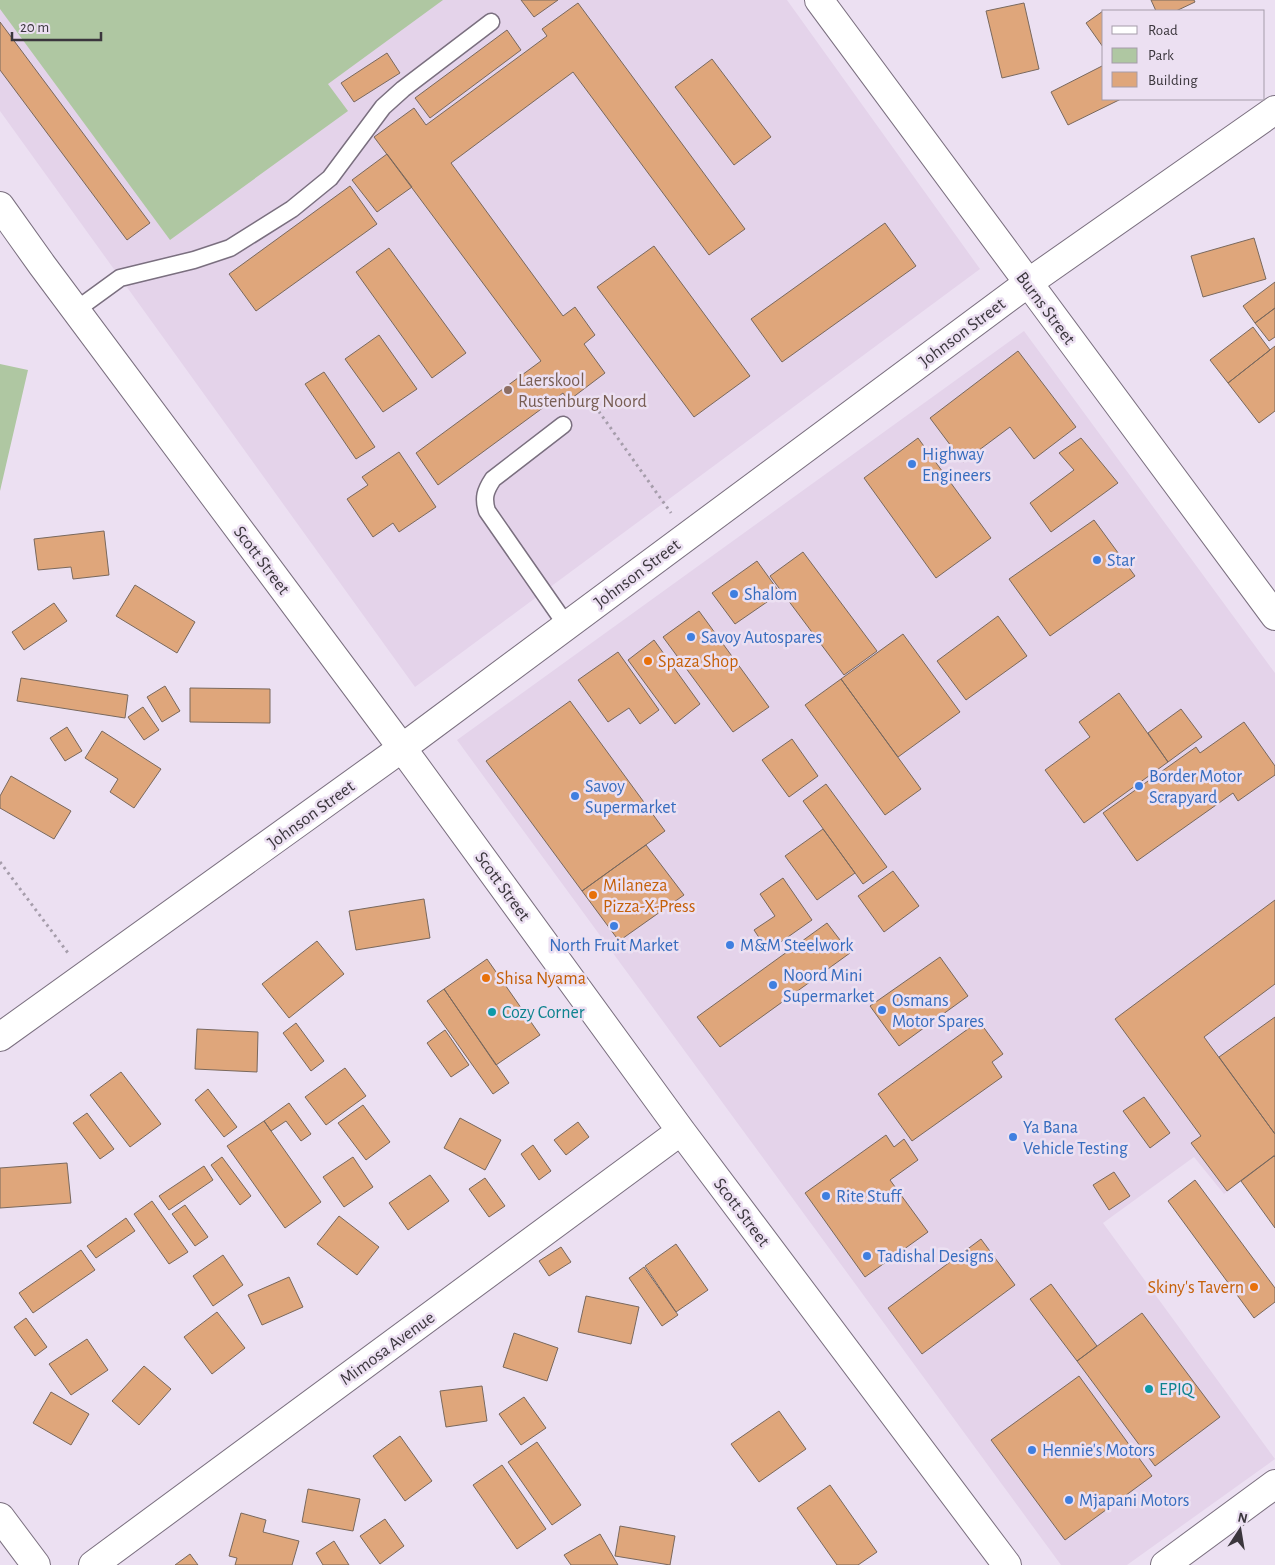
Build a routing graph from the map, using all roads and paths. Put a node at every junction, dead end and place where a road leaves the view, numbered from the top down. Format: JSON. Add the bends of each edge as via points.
{"nodes":[{"id":1,"x":819,"y":0,"type":"edge"},
{"id":2,"x":491,"y":22,"type":"dead end"},
{"id":3,"x":1275,"y":110,"type":"edge"},
{"id":4,"x":0,"y":206,"type":"edge"},
{"id":5,"x":1028,"y":283,"type":"junction"},
{"id":6,"x":76,"y":310,"type":"junction"},
{"id":7,"x":595,"y":406,"type":"dead end"},
{"id":8,"x":563,"y":425,"type":"dead end"},
{"id":9,"x":687,"y":537,"type":"junction"},
{"id":10,"x":1275,"y":616,"type":"edge"},
{"id":11,"x":567,"y":626,"type":"junction"},
{"id":12,"x":402,"y":748,"type":"junction"},
{"id":13,"x":0,"y":862,"type":"edge"},
{"id":14,"x":85,"y":976,"type":"junction"},
{"id":15,"x":0,"y":1037,"type":"edge"},
{"id":16,"x":681,"y":1131,"type":"junction"},
{"id":17,"x":1275,"y":1484,"type":"edge"},
{"id":18,"x":0,"y":1517,"type":"edge"},
{"id":19,"x":36,"y":1565,"type":"edge"},
{"id":20,"x":93,"y":1565,"type":"edge"},
{"id":21,"x":1007,"y":1565,"type":"edge"},
{"id":22,"x":1165,"y":1565,"type":"edge"}],
"edges":[{"from":1,"to":5,"type":"street","name":"Burns Street"},
{"from":2,"to":6,"type":"lane","via":[[383,106],[330,178],[292,210],[230,248],[120,278]]},
{"from":3,"to":5,"type":"street","name":"Johnson Street"},
{"from":4,"to":6,"type":"street","name":"Scott Street"},
{"from":5,"to":9,"type":"street","name":"Johnson Street"},
{"from":5,"to":10,"type":"street","name":"Burns Street"},
{"from":6,"to":12,"type":"street","name":"Scott Street"},
{"from":7,"to":9,"type":"path"},
{"from":8,"to":11,"type":"lane","via":[[492,479],[484,500],[487,511]]},
{"from":9,"to":11,"type":"street","name":"Johnson Street"},
{"from":11,"to":12,"type":"street","name":"Johnson Street"},
{"from":12,"to":14,"type":"street","name":"Johnson Street"},
{"from":12,"to":16,"type":"street","name":"Scott Street"},
{"from":13,"to":14,"type":"path"},
{"from":14,"to":15,"type":"street","name":"Johnson Street"},
{"from":16,"to":20,"type":"street","name":"Mimosa Avenue"},
{"from":16,"to":21,"type":"street","name":"Scott Street"},
{"from":17,"to":22,"type":"street"},
{"from":18,"to":19,"type":"street"}]}
